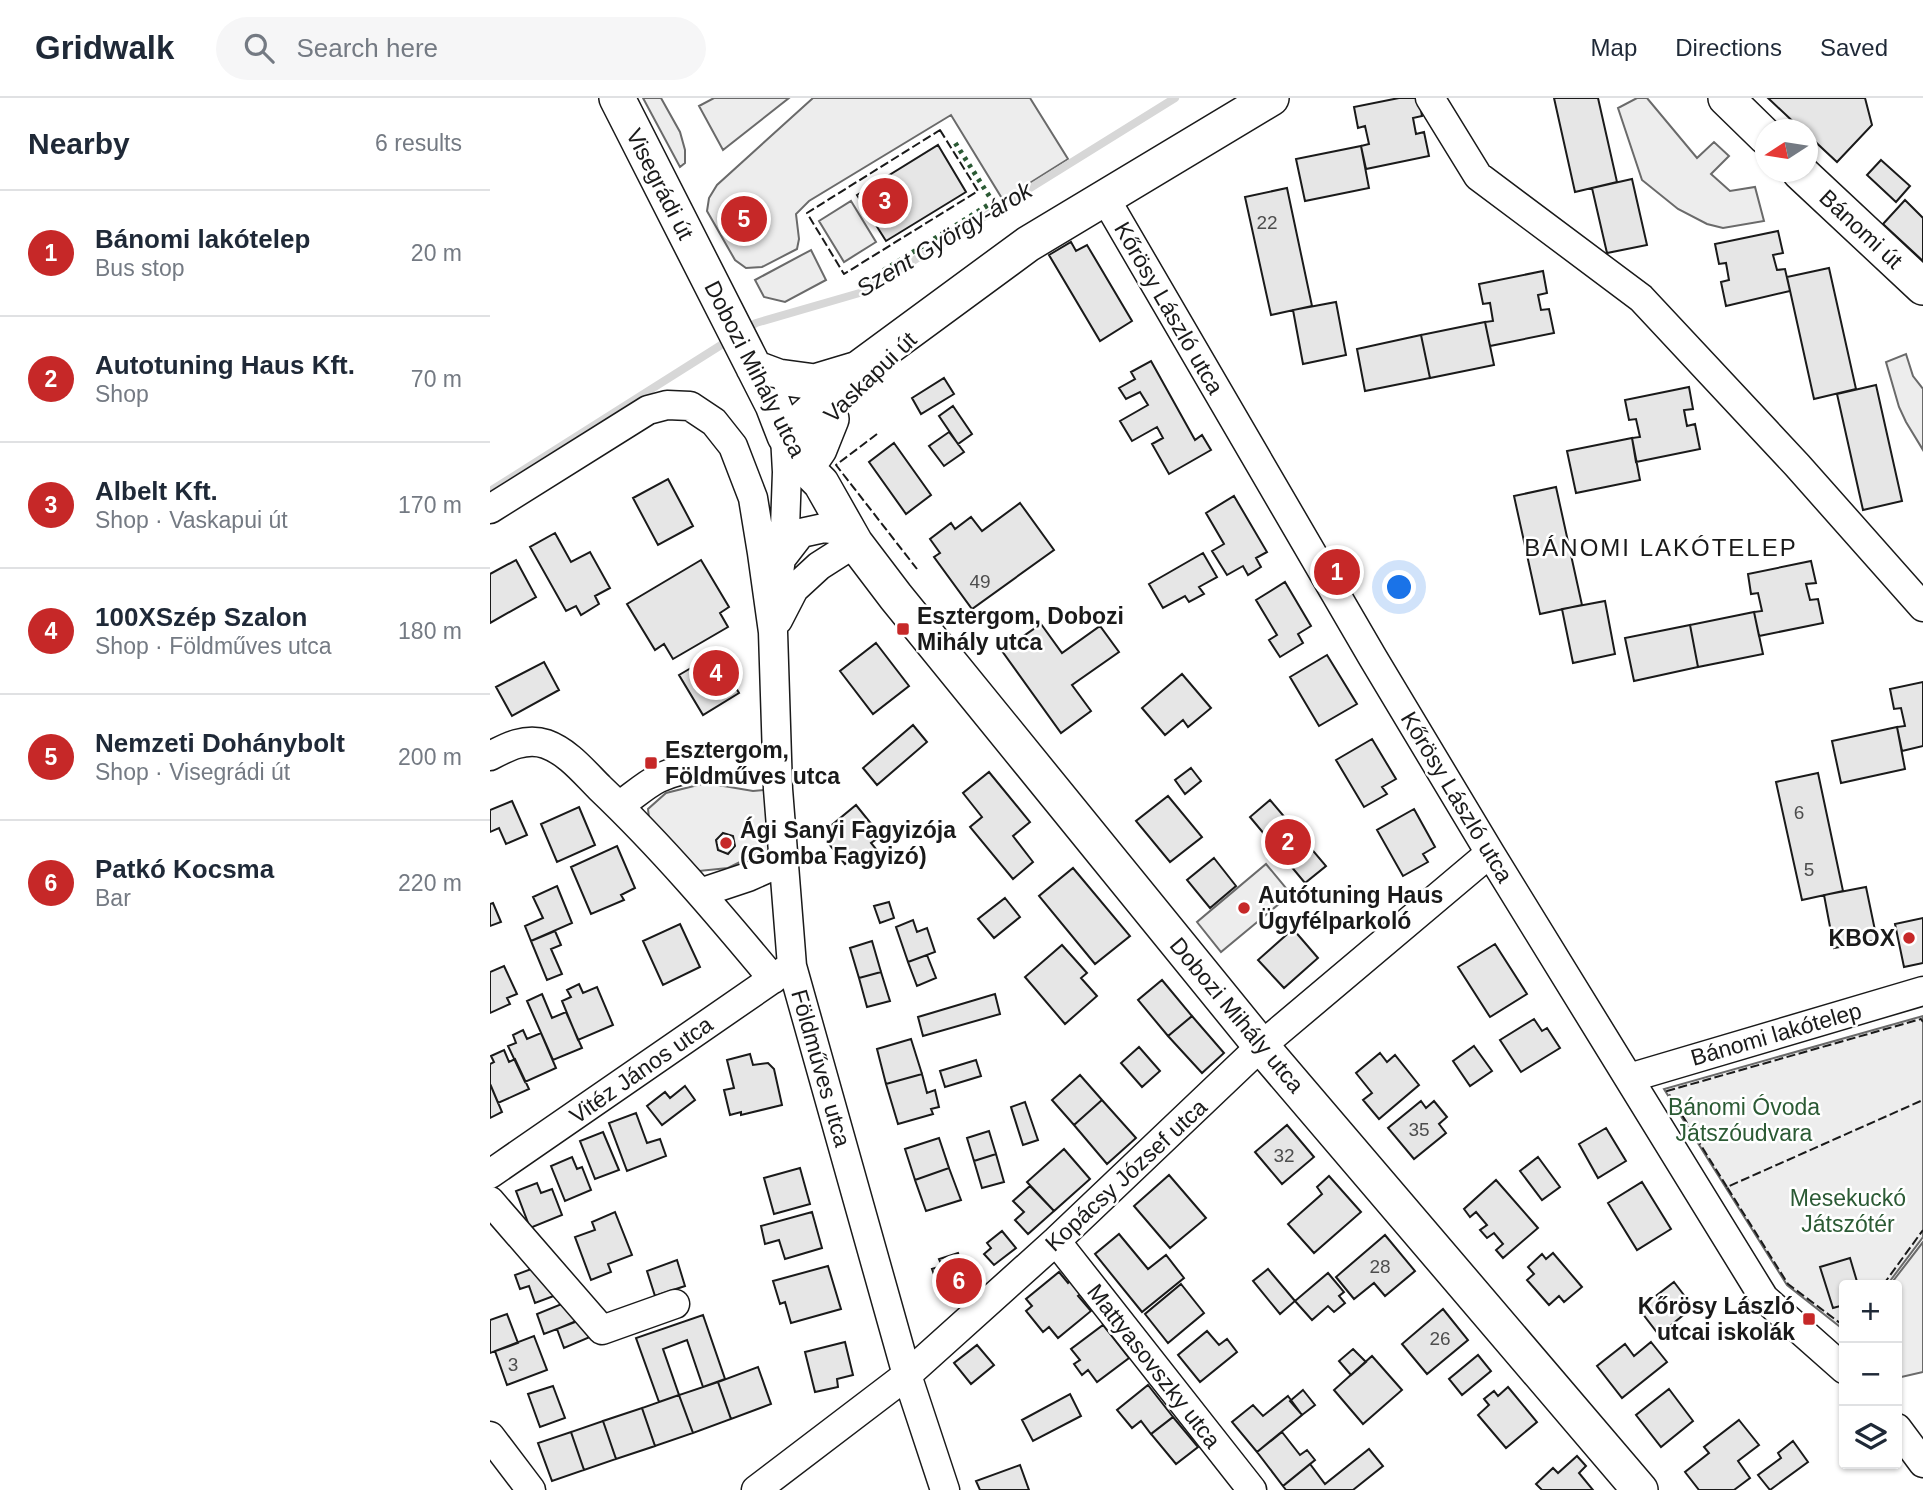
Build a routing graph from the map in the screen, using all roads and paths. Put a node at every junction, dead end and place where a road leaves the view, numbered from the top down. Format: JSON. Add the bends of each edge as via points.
{"nodes":[{"id":1,"x":617,"y":98,"type":"edge"},
{"id":2,"x":1271,"y":98,"type":"edge"},
{"id":3,"x":1430,"y":98,"type":"edge"},
{"id":4,"x":1726,"y":98,"type":"edge"},
{"id":5,"x":1755,"y":126,"type":"edge"},
{"id":6,"x":1811,"y":182,"type":"edge"},
{"id":7,"x":1105,"y":198,"type":"junction"},
{"id":8,"x":704,"y":271,"type":"joint"},
{"id":9,"x":1923,"y":286,"type":"edge"},
{"id":10,"x":941,"y":308,"type":"junction"},
{"id":11,"x":743,"y":347,"type":"junction"},
{"id":12,"x":858,"y":369,"type":"junction"},
{"id":13,"x":831,"y":419,"type":"junction"},
{"id":14,"x":785,"y":436,"type":"junction"},
{"id":15,"x":806,"y":468,"type":"junction"},
{"id":16,"x":490,"y":509,"type":"edge"},
{"id":17,"x":851,"y":537,"type":"junction"},
{"id":18,"x":779,"y":561,"type":"junction"},
{"id":19,"x":1923,"y":607,"type":"edge"},
{"id":20,"x":773,"y":632,"type":"junction"},
{"id":21,"x":490,"y":756,"type":"edge"},
{"id":22,"x":777,"y":764,"type":"junction"},
{"id":23,"x":619,"y":806,"type":"junction"},
{"id":24,"x":1490,"y":853,"type":"junction"},
{"id":25,"x":784,"y":861,"type":"junction"},
{"id":26,"x":700,"y":892,"type":"junction"},
{"id":27,"x":783,"y":972,"type":"junction"},
{"id":28,"x":1923,"y":991,"type":"edge"},
{"id":29,"x":1261,"y":1046,"type":"junction"},
{"id":30,"x":1629,"y":1078,"type":"junction"},
{"id":31,"x":490,"y":1174,"type":"edge"},
{"id":32,"x":490,"y":1201,"type":"edge"},
{"id":33,"x":1056,"y":1241,"type":"junction"},
{"id":34,"x":675,"y":1304,"type":"dead end"},
{"id":35,"x":1839,"y":1365,"type":"edge"},
{"id":36,"x":907,"y":1375,"type":"junction"},
{"id":37,"x":1902,"y":1435,"type":"edge"},
{"id":38,"x":490,"y":1436,"type":"edge"},
{"id":39,"x":1923,"y":1464,"type":"edge"},
{"id":40,"x":531,"y":1490,"type":"edge"},
{"id":41,"x":756,"y":1490,"type":"edge"},
{"id":42,"x":945,"y":1490,"type":"edge"},
{"id":43,"x":1252,"y":1490,"type":"edge"},
{"id":44,"x":1640,"y":1490,"type":"edge"}],
"edges":[{"from":1,"to":8,"type":"main road","name":"Visegrádi út"},
{"from":2,"to":7,"type":"main road","name":"Vaskapui út"},
{"from":3,"to":19,"type":"street","via":[[1478,176],[1641,298]]},
{"from":4,"to":5,"type":"main road"},
{"from":6,"to":9,"type":"main road","name":"Bánomi út"},
{"from":7,"to":10,"type":"main road","name":"Vaskapui út","via":[[1028,244]]},
{"from":7,"to":24,"type":"street","name":"Kőrösy László utca"},
{"from":8,"to":11,"type":"main road","name":"Dobozi Mihály utca"},
{"from":10,"to":12,"type":"main road","name":"Vaskapui út"},
{"from":10,"to":13,"type":"main road","name":"Vaskapui út"},
{"from":11,"to":12,"type":"main road","via":[[778,377],[815,382]]},
{"from":11,"to":14,"type":"main road","name":"Dobozi Mihály utca"},
{"from":12,"to":14,"type":"main road","name":"Vaskapui út"},
{"from":13,"to":14,"type":"main road","name":"Vaskapui út","via":[[806,434]]},
{"from":13,"to":15,"type":"main road"},
{"from":14,"to":15,"type":"main road","name":"Dobozi Mihály utca"},
{"from":14,"to":18,"type":"street","name":"Földműves utca","via":[[785,528]]},
{"from":15,"to":17,"type":"main road","name":"Dobozi Mihály utca","via":[[821,483]]},
{"from":16,"to":20,"type":"street","name":"Földműves utca","via":[[648,410],[690,406],[714,422],[733,446],[753,498]]},
{"from":17,"to":18,"type":"street","via":[[824,528],[801,533]]},
{"from":17,"to":20,"type":"street","name":"Földműves utca","via":[[794,589]]},
{"from":17,"to":29,"type":"main road","name":"Dobozi Mihály utca"},
{"from":18,"to":20,"type":"street","name":"Földműves utca"},
{"from":20,"to":22,"type":"street","name":"Földműves utca"},
{"from":21,"to":23,"type":"street","name":"Földműves utca","via":[[526,742],[545,744],[567,756]]},
{"from":22,"to":23,"type":"street","via":[[695,767],[659,778]]},
{"from":22,"to":25,"type":"street","name":"Földműves utca"},
{"from":23,"to":26,"type":"street","name":"Földműves utca"},
{"from":24,"to":29,"type":"street","name":"Kopácsy József utca"},
{"from":24,"to":30,"type":"street","name":"Kőrösy László utca"},
{"from":25,"to":26,"type":"street"},
{"from":25,"to":27,"type":"street","name":"Földműves utca"},
{"from":26,"to":27,"type":"street","name":"Földműves utca"},
{"from":27,"to":31,"type":"street","name":"Vitéz János utca"},
{"from":27,"to":36,"type":"street","name":"Földműves utca"},
{"from":28,"to":30,"type":"street","name":"Bánomi lakótelep"},
{"from":29,"to":33,"type":"street","name":"Kopácsy József utca"},
{"from":29,"to":44,"type":"main road","name":"Dobozi Mihály utca"},
{"from":30,"to":35,"type":"street","name":"Kőrösy László utca","via":[[1764,1298]]},
{"from":32,"to":34,"type":"street","via":[[602,1330]]},
{"from":33,"to":36,"type":"street","name":"Kopácsy József utca"},
{"from":33,"to":43,"type":"street","name":"Mattyasovszky utca"},
{"from":36,"to":41,"type":"street","name":"Kopácsy József utca"},
{"from":36,"to":42,"type":"street","name":"Földműves utca"},
{"from":37,"to":39,"type":"street"},
{"from":38,"to":40,"type":"street"}]}
